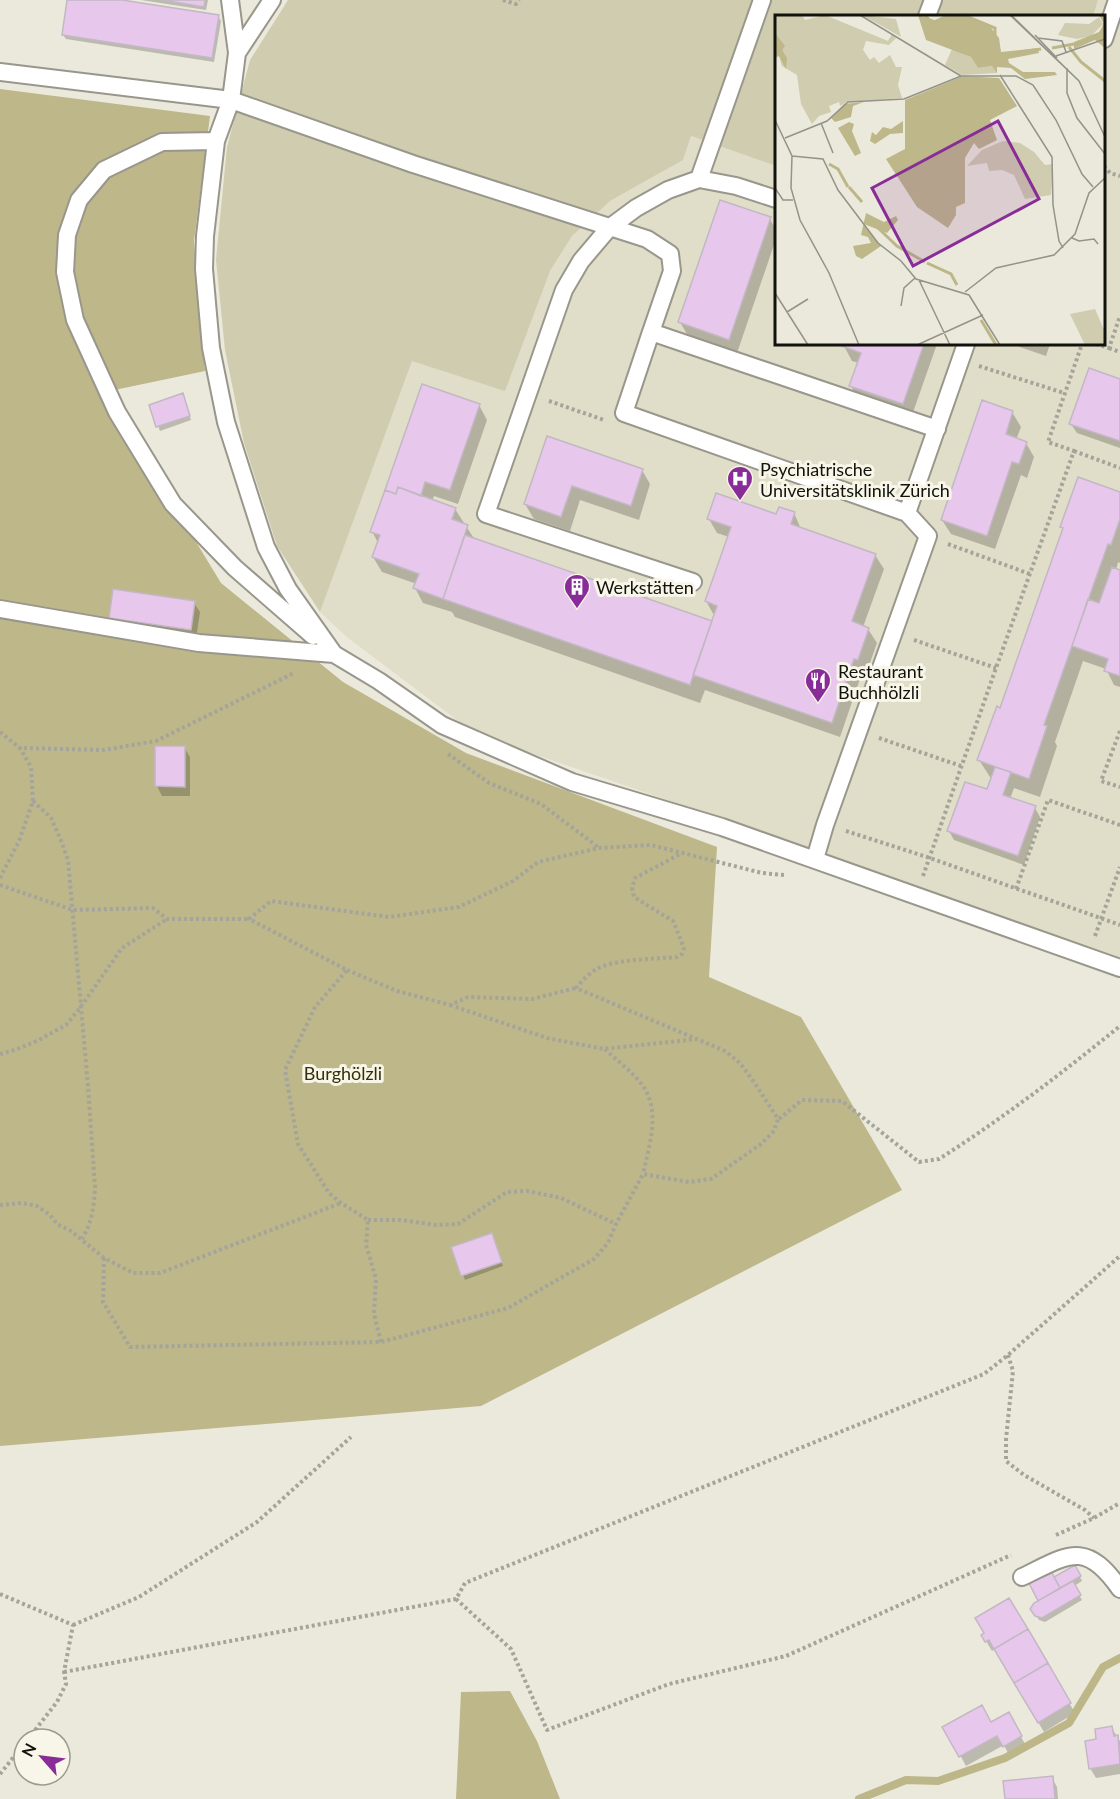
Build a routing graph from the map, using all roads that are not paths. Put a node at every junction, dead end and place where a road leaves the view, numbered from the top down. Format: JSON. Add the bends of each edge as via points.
{"nodes":[{"id":1,"x":230,"y":0,"type":"edge"},
{"id":2,"x":272,"y":0,"type":"edge"},
{"id":3,"x":762,"y":0,"type":"edge"},
{"id":4,"x":933,"y":0,"type":"edge"},
{"id":5,"x":1117,"y":0,"type":"edge"},
{"id":6,"x":927,"y":15,"type":"edge"},
{"id":7,"x":1105,"y":36,"type":"edge"},
{"id":8,"x":237,"y":53,"type":"junction"},
{"id":9,"x":0,"y":72,"type":"edge"},
{"id":10,"x":231,"y":100,"type":"junction"},
{"id":11,"x":216,"y":141,"type":"junction"},
{"id":12,"x":699,"y":179,"type":"junction"},
{"id":13,"x":775,"y":198,"type":"edge"},
{"id":14,"x":609,"y":228,"type":"junction"},
{"id":15,"x":651,"y":332,"type":"junction"},
{"id":16,"x":964,"y":352,"type":"edge"},
{"id":17,"x":937,"y":429,"type":"junction"},
{"id":18,"x":907,"y":513,"type":"junction"},
{"id":19,"x":693,"y":582,"type":"dead end"},
{"id":20,"x":0,"y":609,"type":"edge"},
{"id":21,"x":334,"y":654,"type":"junction"},
{"id":22,"x":815,"y":859,"type":"junction"},
{"id":23,"x":1120,"y":968,"type":"edge"},
{"id":24,"x":1022,"y":1577,"type":"dead end"},
{"id":25,"x":1120,"y":1589,"type":"edge"}],
"edges":[{"from":1,"to":8,"type":"lane"},
{"from":2,"to":8,"type":"lane"},
{"from":3,"to":12,"type":"lane"},
{"from":4,"to":6,"type":"lane"},
{"from":5,"to":7,"type":"lane"},
{"from":8,"to":10,"type":"lane"},
{"from":9,"to":10,"type":"lane"},
{"from":10,"to":11,"type":"lane"},
{"from":10,"to":14,"type":"lane"},
{"from":11,"to":21,"type":"lane","via":[[204,269],[211,348],[226,422],[266,547],[288,589]]},
{"from":11,"to":21,"type":"lane","via":[[162,142],[104,170],[79,200],[67,235],[65,272],[75,320],[117,412],[173,504],[235,568]]},
{"from":12,"to":13,"type":"lane"},
{"from":12,"to":14,"type":"lane","via":[[668,190]]},
{"from":14,"to":15,"type":"lane","via":[[647,239],[670,254],[672,271]]},
{"from":14,"to":19,"type":"lane","via":[[581,261],[564,290],[486,514]]},
{"from":15,"to":17,"type":"lane"},
{"from":15,"to":18,"type":"lane","via":[[624,413]]},
{"from":16,"to":17,"type":"lane"},
{"from":17,"to":18,"type":"lane"},
{"from":18,"to":22,"type":"lane","via":[[928,536]]},
{"from":20,"to":21,"type":"lane","via":[[199,643]]},
{"from":21,"to":22,"type":"lane","via":[[442,725],[572,782]]},
{"from":22,"to":23,"type":"lane"},
{"from":24,"to":25,"type":"lane","via":[[1065,1556],[1083,1555],[1107,1571]]}]}
